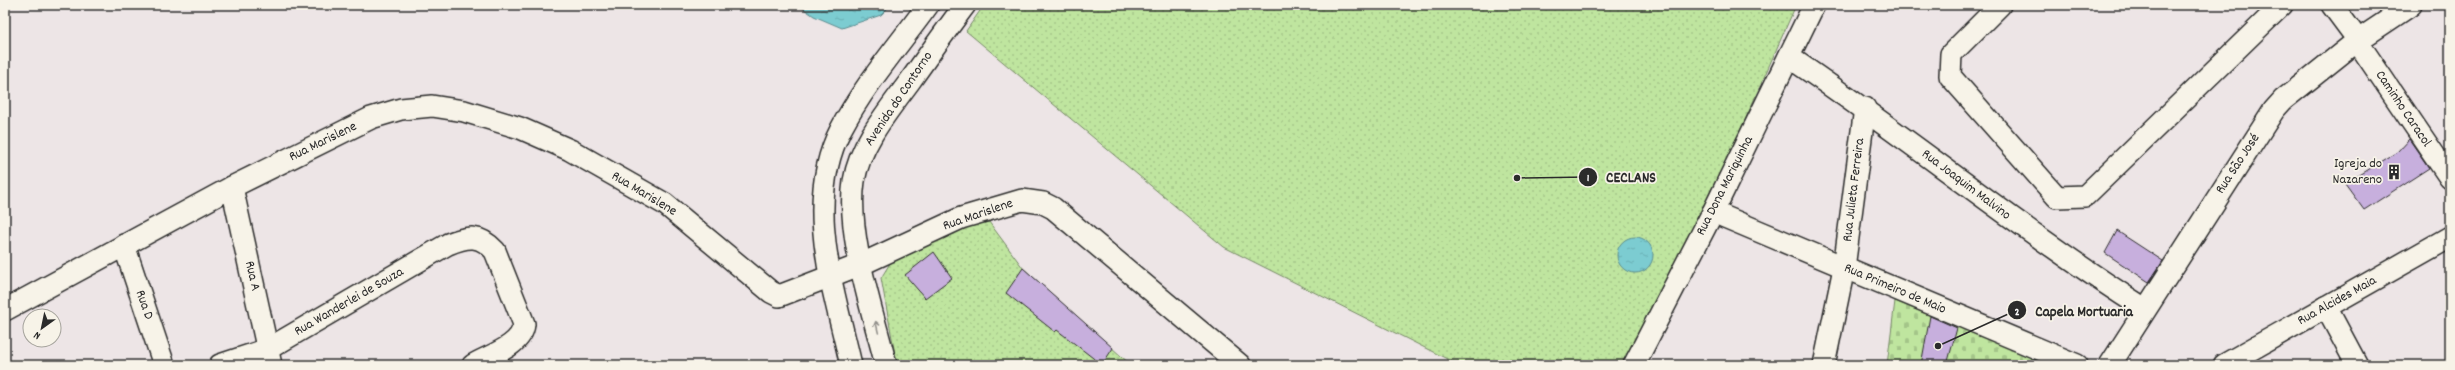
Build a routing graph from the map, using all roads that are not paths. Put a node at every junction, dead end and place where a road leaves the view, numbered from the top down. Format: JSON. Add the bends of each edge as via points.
{"nodes":[{"id":1,"x":928,"y":5,"type":"edge"},
{"id":2,"x":965,"y":5,"type":"edge"},
{"id":3,"x":1814,"y":5,"type":"edge"},
{"id":4,"x":2000,"y":5,"type":"edge"},
{"id":5,"x":2282,"y":5,"type":"edge"},
{"id":6,"x":2332,"y":5,"type":"edge"},
{"id":7,"x":2411,"y":5,"type":"edge"},
{"id":8,"x":2357,"y":41,"type":"junction"},
{"id":9,"x":1789,"y":57,"type":"junction"},
{"id":10,"x":1865,"y":108,"type":"junction"},
{"id":11,"x":2450,"y":178,"type":"edge"},
{"id":12,"x":232,"y":187,"type":"junction"},
{"id":13,"x":1713,"y":212,"type":"junction"},
{"id":14,"x":2450,"y":237,"type":"edge"},
{"id":15,"x":124,"y":246,"type":"junction"},
{"id":16,"x":862,"y":264,"type":"junction"},
{"id":17,"x":1844,"y":268,"type":"junction"},
{"id":18,"x":831,"y":276,"type":"junction"},
{"id":19,"x":2326,"y":307,"type":"junction"},
{"id":20,"x":2145,"y":309,"type":"junction"},
{"id":21,"x":5,"y":310,"type":"edge"},
{"id":22,"x":1830,"y":330,"type":"junction"},
{"id":23,"x":270,"y":357,"type":"edge"},
{"id":24,"x":164,"y":365,"type":"edge"},
{"id":25,"x":220,"y":365,"type":"edge"},
{"id":26,"x":473,"y":365,"type":"edge"},
{"id":27,"x":851,"y":365,"type":"edge"},
{"id":28,"x":886,"y":365,"type":"edge"},
{"id":29,"x":1240,"y":365,"type":"edge"},
{"id":30,"x":1634,"y":365,"type":"edge"},
{"id":31,"x":1808,"y":365,"type":"edge"},
{"id":32,"x":1824,"y":365,"type":"edge"},
{"id":33,"x":2077,"y":365,"type":"edge"},
{"id":34,"x":2110,"y":365,"type":"edge"},
{"id":35,"x":2224,"y":365,"type":"edge"},
{"id":36,"x":2356,"y":365,"type":"edge"}],
"edges":[{"from":1,"to":18,"type":"street","via":[[857,103],[841,129],[827,168],[823,228]]},
{"from":2,"to":16,"type":"street","name":"Avenida do Contorno","via":[[884,116],[861,157],[854,180],[852,212]]},
{"from":3,"to":9,"type":"street","name":"Rua Dona Mariquinha"},
{"from":4,"to":5,"type":"street","via":[[1950,54],[1950,76],[2057,196],[2072,197],[2085,196]]},
{"from":6,"to":8,"type":"street","name":"Caminho Caracol"},
{"from":7,"to":8,"type":"street","name":"Rua São José"},
{"from":8,"to":11,"type":"street","name":"Caminho Caracol"},
{"from":8,"to":20,"type":"street","name":"Rua São José","via":[[2274,110]]},
{"from":9,"to":10,"type":"street","name":"Rua Joaquim Malvino"},
{"from":9,"to":13,"type":"street","name":"Rua Dona Mariquinha"},
{"from":10,"to":17,"type":"street","name":"Rua Julieta Ferreira"},
{"from":10,"to":20,"type":"street","name":"Rua Joaquim Malvino","via":[[2039,239]]},
{"from":12,"to":15,"type":"street","name":"Rua Marislene"},
{"from":12,"to":18,"type":"street","name":"Rua Marislene","via":[[371,118],[401,109],[432,106],[464,111],[520,128],[570,150],[665,204],[776,295],[780,296]]},
{"from":12,"to":23,"type":"street","name":"Rua A"},
{"from":13,"to":17,"type":"street","name":"Rua Primeiro de Maio"},
{"from":13,"to":30,"type":"street","name":"Rua Dona Mariquinha"},
{"from":14,"to":19,"type":"street","name":"Rua Alcides Maia"},
{"from":15,"to":21,"type":"street","name":"Rua Marislene"},
{"from":15,"to":24,"type":"street","name":"Rua D"},
{"from":16,"to":18,"type":"street","name":"Rua Marislene"},
{"from":28,"to":16,"type":"street","name":"Avenida do Contorno","one_way":true},
{"from":16,"to":29,"type":"street","name":"Rua Marislene","via":[[961,218],[1022,200],[1043,203],[1053,208]]},
{"from":17,"to":22,"type":"street","name":"Rua Julieta Ferreira"},
{"from":17,"to":33,"type":"street","name":"Rua Primeiro de Maio"},
{"from":18,"to":27,"type":"street"},
{"from":19,"to":35,"type":"street","name":"Rua Alcides Maia"},
{"from":19,"to":36,"type":"street"},
{"from":20,"to":34,"type":"street","name":"Rua São José"},
{"from":22,"to":31,"type":"street"},
{"from":22,"to":32,"type":"street","name":"Rua Julieta Ferreira"},
{"from":23,"to":25,"type":"street","name":"Rua Wanderlei de Souza"},
{"from":23,"to":26,"type":"street","name":"Rua Wanderlei de Souza","via":[[448,244],[465,237],[476,237],[487,242],[495,251],[524,324],[523,331],[515,342]]}]}
